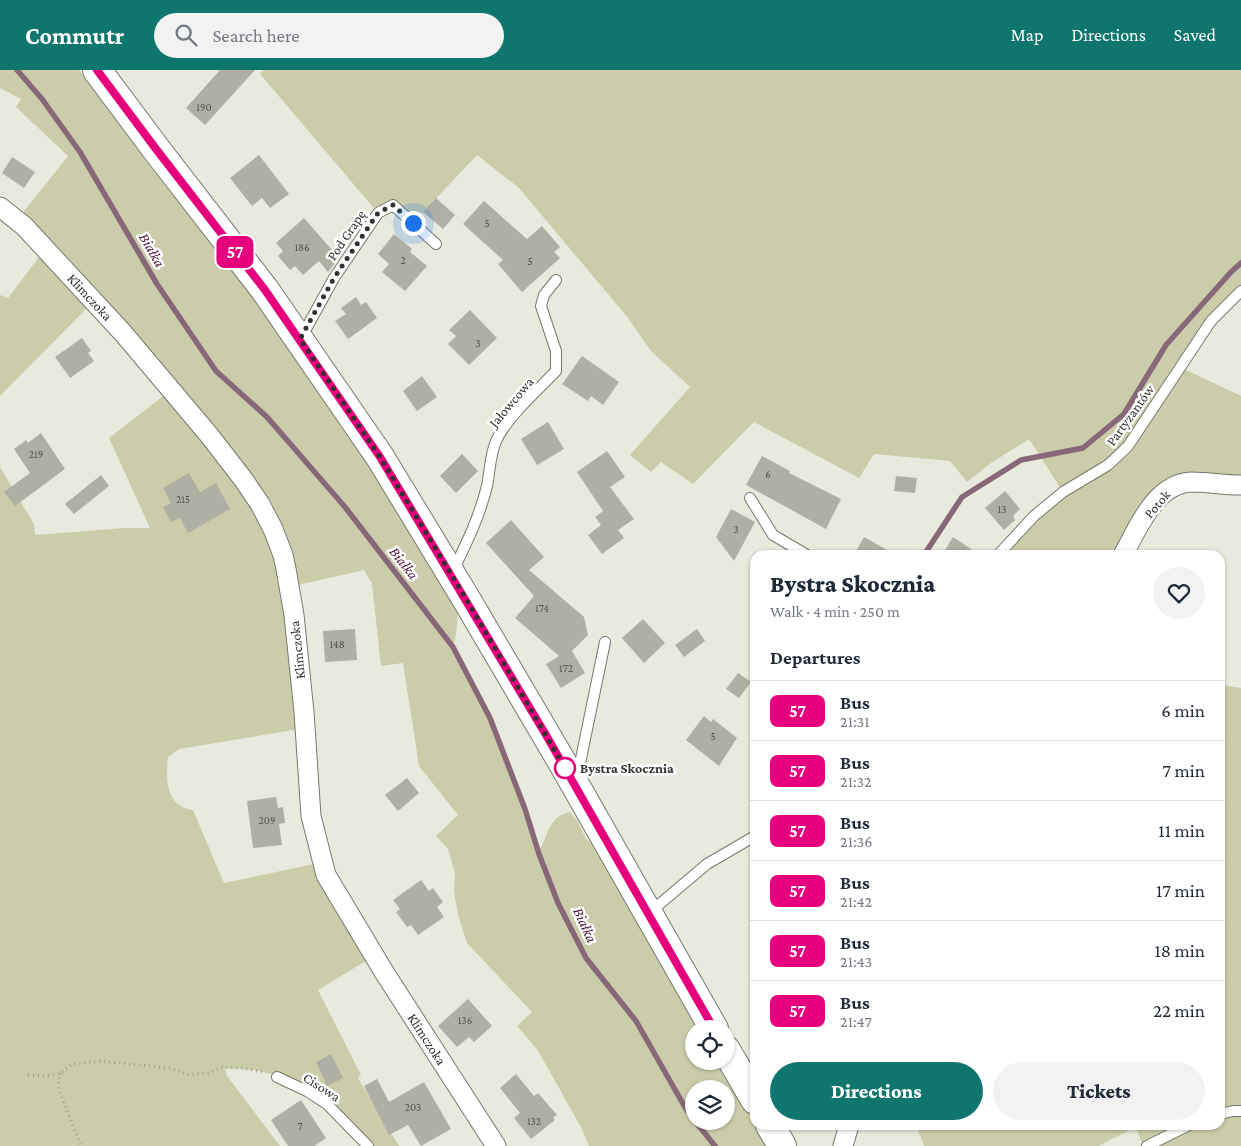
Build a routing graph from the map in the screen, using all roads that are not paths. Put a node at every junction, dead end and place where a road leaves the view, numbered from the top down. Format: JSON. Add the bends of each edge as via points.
{"nodes":[{"id":1,"x":97,"y":70,"type":"edge"},
{"id":2,"x":0,"y":207,"type":"edge"},
{"id":3,"x":436,"y":244,"type":"dead end"},
{"id":4,"x":556,"y":280,"type":"dead end"},
{"id":5,"x":1241,"y":291,"type":"edge"},
{"id":6,"x":300,"y":339,"type":"junction"},
{"id":7,"x":1241,"y":485,"type":"edge"},
{"id":8,"x":750,"y":498,"type":"dead end"},
{"id":9,"x":798,"y":550,"type":"edge"},
{"id":10,"x":1003,"y":550,"type":"edge"},
{"id":11,"x":1126,"y":550,"type":"edge"},
{"id":12,"x":451,"y":574,"type":"junction"},
{"id":13,"x":605,"y":642,"type":"dead end"},
{"id":14,"x":575,"y":785,"type":"junction"},
{"id":15,"x":750,"y":839,"type":"edge"},
{"id":16,"x":648,"y":914,"type":"junction"},
{"id":17,"x":709,"y":1020,"type":"edge"},
{"id":18,"x":735,"y":1066,"type":"edge"},
{"id":19,"x":277,"y":1077,"type":"road end"},
{"id":20,"x":750,"y":1091,"type":"edge"},
{"id":21,"x":1241,"y":1111,"type":"edge"},
{"id":22,"x":1225,"y":1113,"type":"edge"},
{"id":23,"x":773,"y":1130,"type":"edge"},
{"id":24,"x":848,"y":1130,"type":"edge"},
{"id":25,"x":1179,"y":1130,"type":"edge"},
{"id":26,"x":368,"y":1146,"type":"edge"},
{"id":27,"x":496,"y":1146,"type":"edge"},
{"id":28,"x":782,"y":1146,"type":"edge"},
{"id":29,"x":843,"y":1146,"type":"edge"},
{"id":30,"x":1147,"y":1146,"type":"edge"}],
"edges":[{"from":1,"to":6,"type":"street"},
{"from":2,"to":27,"type":"street","name":"Klimczoka","via":[[24,226],[123,333],[244,479],[268,521],[283,555],[294,615],[311,816],[326,875]]},
{"from":3,"to":6,"type":"lane","name":"Pod Grapę","via":[[393,205],[378,213],[334,278]]},
{"from":4,"to":12,"type":"lane","name":"Jałowcowa","via":[[544,294],[541,306],[556,351],[556,371],[496,441],[476,524]]},
{"from":5,"to":10,"type":"lane","name":"Partyzantów","via":[[1212,321],[1128,446],[1034,516]]},
{"from":6,"to":12,"type":"street","via":[[380,457]]},
{"from":7,"to":11,"type":"street","name":"Potok","via":[[1190,482],[1173,486],[1163,492],[1146,514]]},
{"from":8,"to":9,"type":"lane","via":[[773,535]]},
{"from":12,"to":14,"type":"street"},
{"from":13,"to":14,"type":"lane"},
{"from":14,"to":16,"type":"street"},
{"from":15,"to":16,"type":"lane","via":[[707,864]]},
{"from":16,"to":17,"type":"street"},
{"from":18,"to":20,"type":"street"},
{"from":19,"to":26,"type":"lane","name":"Cisowa","via":[[327,1104]]},
{"from":21,"to":22,"type":"lane"},
{"from":23,"to":28,"type":"street"},
{"from":24,"to":29,"type":"street"},
{"from":25,"to":30,"type":"lane"}]}
